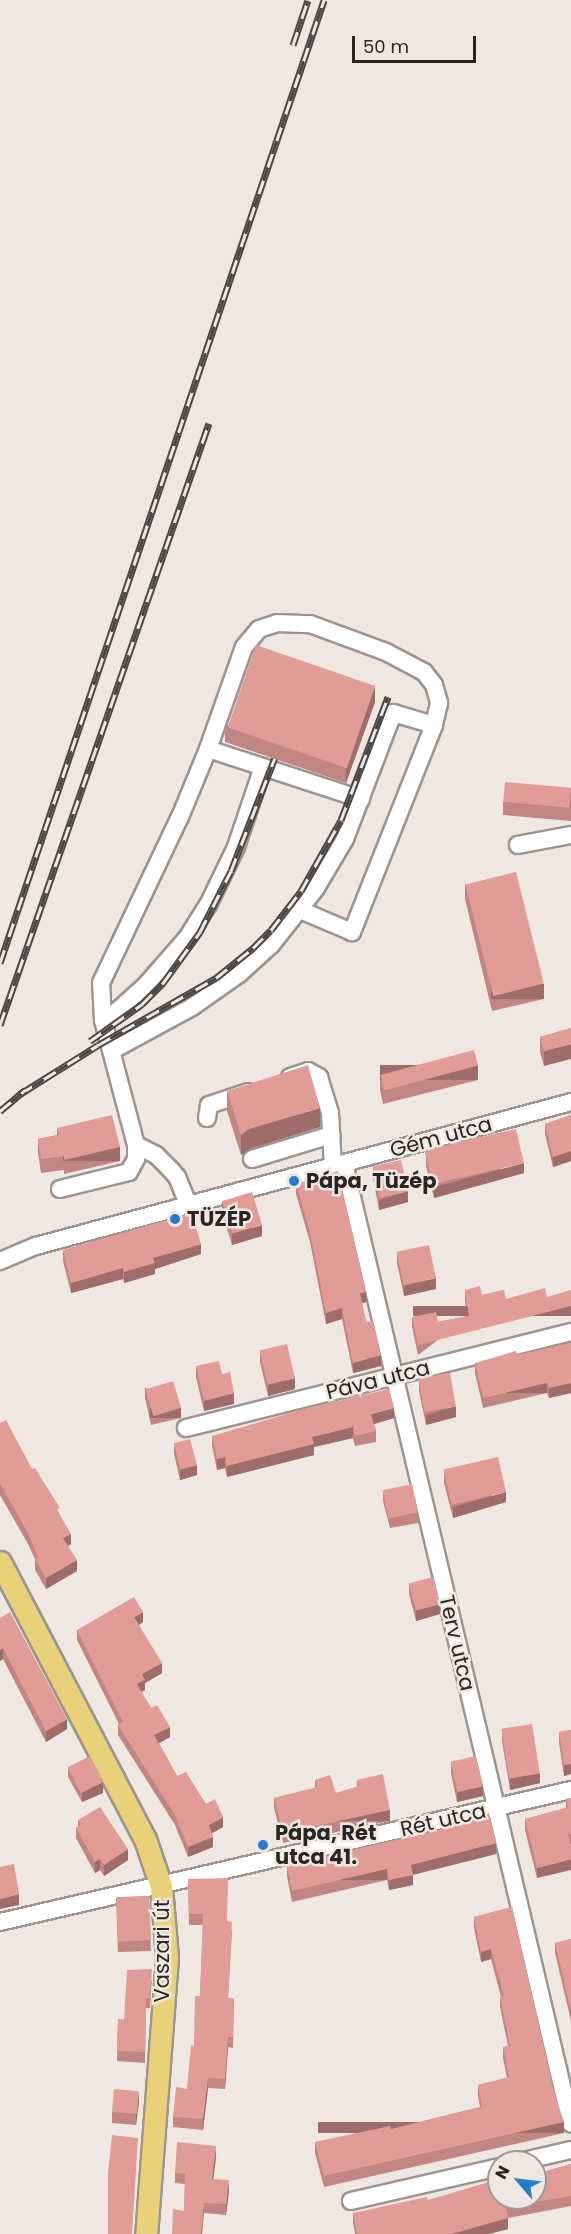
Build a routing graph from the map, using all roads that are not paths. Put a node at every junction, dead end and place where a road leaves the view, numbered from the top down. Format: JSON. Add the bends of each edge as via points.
{"nodes":[{"id":1,"x":434,"y":725,"type":"junction"},
{"id":2,"x":208,"y":749,"type":"junction"},
{"id":3,"x":263,"y":767,"type":"junction"},
{"id":4,"x":361,"y":799,"type":"junction"},
{"id":5,"x":571,"y":835,"type":"edge"},
{"id":6,"x":518,"y":845,"type":"dead end"},
{"id":7,"x":300,"y":910,"type":"junction"},
{"id":8,"x":103,"y":1020,"type":"junction"},
{"id":9,"x":113,"y":1050,"type":"junction"},
{"id":10,"x":571,"y":1102,"type":"edge"},
{"id":11,"x":207,"y":1118,"type":"dead end"},
{"id":12,"x":331,"y":1135,"type":"junction"},
{"id":13,"x":136,"y":1145,"type":"junction"},
{"id":14,"x":252,"y":1159,"type":"dead end"},
{"id":15,"x":339,"y":1164,"type":"junction"},
{"id":16,"x":60,"y":1189,"type":"dead end"},
{"id":17,"x":188,"y":1204,"type":"junction"},
{"id":18,"x":0,"y":1261,"type":"edge"},
{"id":19,"x":571,"y":1332,"type":"edge"},
{"id":20,"x":394,"y":1375,"type":"junction"},
{"id":21,"x":186,"y":1428,"type":"dead end"},
{"id":22,"x":0,"y":1562,"type":"edge"},
{"id":23,"x":571,"y":1790,"type":"edge"},
{"id":24,"x":495,"y":1808,"type":"junction"},
{"id":25,"x":161,"y":1886,"type":"junction"},
{"id":26,"x":0,"y":1922,"type":"edge"},
{"id":27,"x":571,"y":2124,"type":"edge"},
{"id":28,"x":571,"y":2150,"type":"edge"},
{"id":29,"x":547,"y":2156,"type":"edge"},
{"id":30,"x":487,"y":2170,"type":"edge"},
{"id":31,"x":351,"y":2201,"type":"dead end"},
{"id":32,"x":146,"y":2234,"type":"edge"}],
"edges":[{"from":1,"to":2,"type":"street","via":[[439,703],[434,685],[424,672],[386,652],[310,624],[277,623],[259,629],[244,647]]},
{"from":1,"to":4,"type":"street","via":[[393,712]]},
{"from":1,"to":7,"type":"street","via":[[352,932]]},
{"from":2,"to":3,"type":"street"},
{"from":2,"to":8,"type":"street","via":[[101,983]]},
{"from":3,"to":4,"type":"street"},
{"from":3,"to":8,"type":"street","via":[[236,846],[208,905],[187,938],[145,986]]},
{"from":4,"to":7,"type":"street","via":[[345,839]]},
{"from":5,"to":6,"type":"street"},
{"from":7,"to":9,"type":"street","via":[[271,945],[238,974],[192,1007]]},
{"from":8,"to":9,"type":"street"},
{"from":9,"to":13,"type":"street"},
{"from":10,"to":15,"type":"street","name":"Gém utca"},
{"from":11,"to":12,"type":"street","name":"Terv utca","via":[[209,1105],[308,1071],[319,1077],[330,1113]]},
{"from":12,"to":14,"type":"street"},
{"from":12,"to":15,"type":"street","name":"Terv utca"},
{"from":13,"to":16,"type":"street","via":[[129,1172]]},
{"from":13,"to":17,"type":"street","via":[[156,1155],[171,1170]]},
{"from":15,"to":17,"type":"street","name":"Gém utca"},
{"from":15,"to":20,"type":"street","name":"Terv utca"},
{"from":17,"to":18,"type":"street","name":"Gém utca","via":[[36,1246]]},
{"from":19,"to":20,"type":"street","name":"Páva utca"},
{"from":20,"to":21,"type":"street","name":"Páva utca"},
{"from":20,"to":24,"type":"street","name":"Terv utca"},
{"from":22,"to":25,"type":"main road","name":"Vaszari út","via":[[145,1839]]},
{"from":23,"to":24,"type":"street","name":"Rét utca"},
{"from":24,"to":25,"type":"street","name":"Rét utca"},
{"from":24,"to":27,"type":"street","name":"Terv utca"},
{"from":25,"to":26,"type":"street","name":"Rét utca"},
{"from":25,"to":32,"type":"main road","name":"Vaszari út","via":[[167,1957]]},
{"from":28,"to":29,"type":"street"},
{"from":30,"to":31,"type":"street"}]}
